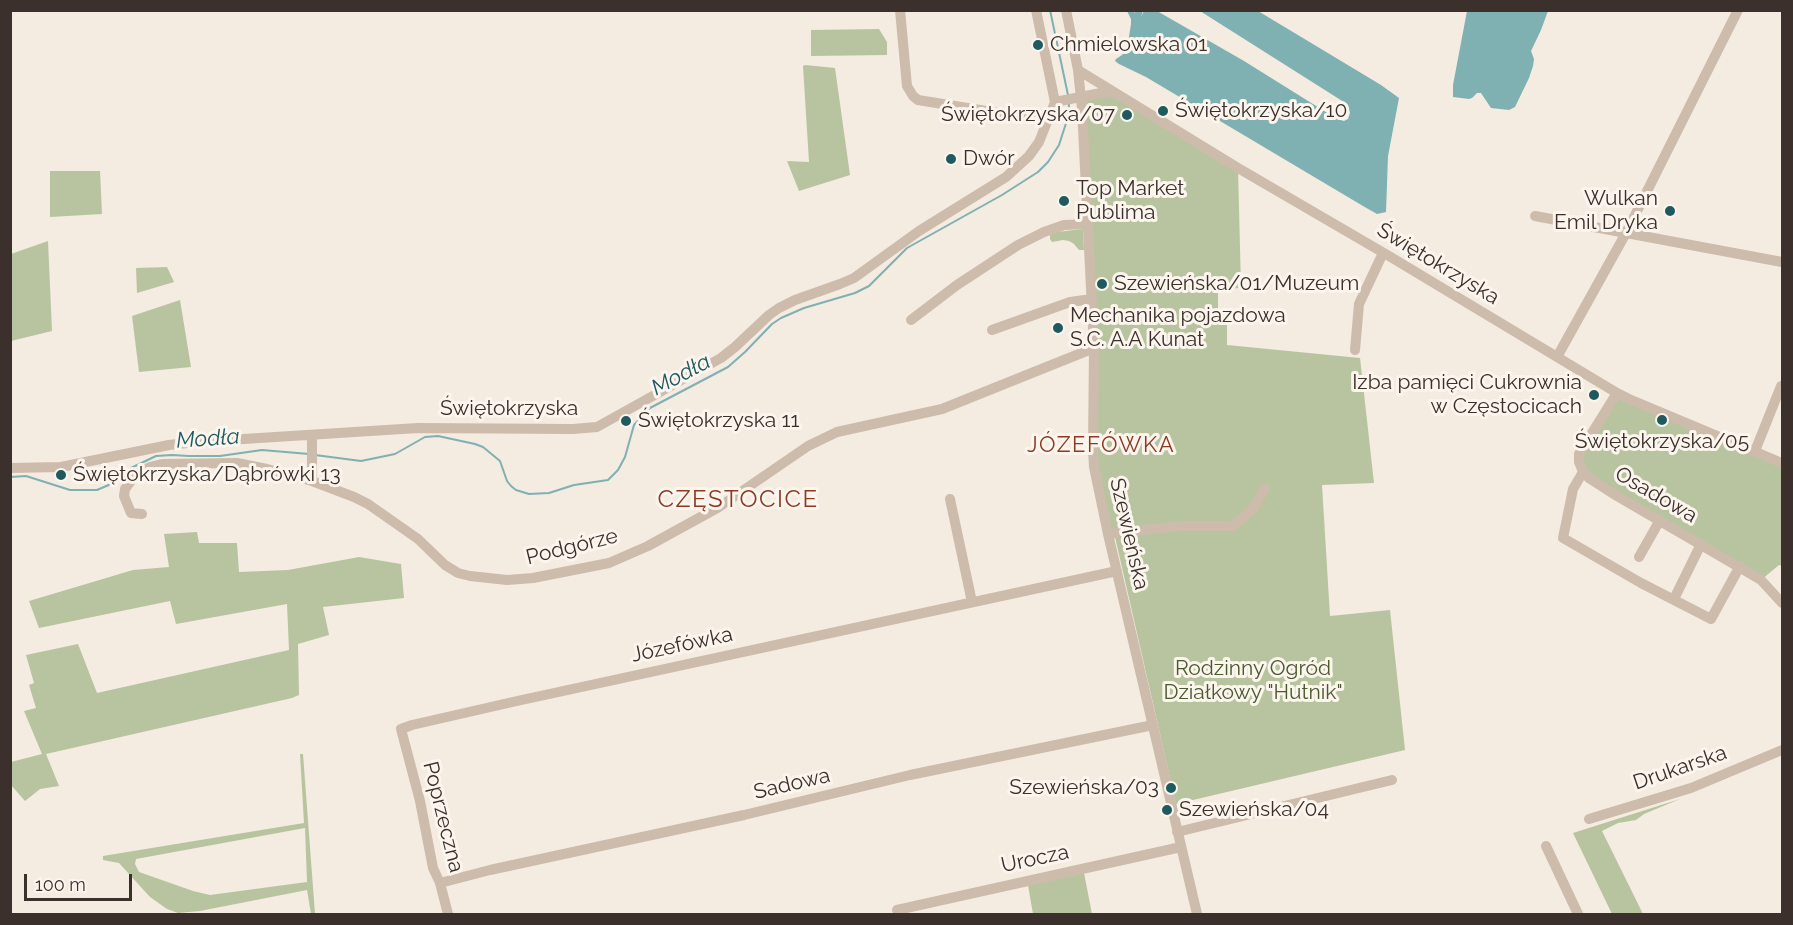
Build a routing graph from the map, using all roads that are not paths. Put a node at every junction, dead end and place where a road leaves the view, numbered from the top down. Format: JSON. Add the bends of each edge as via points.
{"nodes":[{"id":1,"x":900,"y":10,"type":"edge"},
{"id":2,"x":1036,"y":10,"type":"edge"},
{"id":3,"x":1066,"y":10,"type":"edge"},
{"id":4,"x":1738,"y":10,"type":"edge"},
{"id":5,"x":1078,"y":70,"type":"junction"},
{"id":6,"x":1111,"y":91,"type":"junction"},
{"id":7,"x":1068,"y":99,"type":"junction"},
{"id":8,"x":1048,"y":121,"type":"junction"},
{"id":9,"x":1535,"y":216,"type":"dead end"},
{"id":10,"x":1088,"y":224,"type":"junction"},
{"id":11,"x":1626,"y":233,"type":"junction"},
{"id":12,"x":1383,"y":253,"type":"junction"},
{"id":13,"x":1782,"y":262,"type":"edge"},
{"id":14,"x":1092,"y":299,"type":"junction"},
{"id":15,"x":911,"y":320,"type":"dead end"},
{"id":16,"x":992,"y":330,"type":"dead end"},
{"id":17,"x":1094,"y":348,"type":"junction"},
{"id":18,"x":1354,"y":350,"type":"dead end"},
{"id":19,"x":1560,"y":359,"type":"junction"},
{"id":20,"x":1781,"y":386,"type":"edge"},
{"id":21,"x":1617,"y":393,"type":"junction"},
{"id":22,"x":312,"y":438,"type":"junction"},
{"id":23,"x":1755,"y":451,"type":"junction"},
{"id":24,"x":1782,"y":463,"type":"edge"},
{"id":25,"x":10,"y":468,"type":"edge"},
{"id":26,"x":1583,"y":472,"type":"junction"},
{"id":27,"x":312,"y":481,"type":"junction"},
{"id":28,"x":1265,"y":488,"type":"dead end"},
{"id":29,"x":950,"y":499,"type":"dead end"},
{"id":30,"x":142,"y":514,"type":"dead end"},
{"id":31,"x":1660,"y":520,"type":"junction"},
{"id":32,"x":1108,"y":534,"type":"junction"},
{"id":33,"x":1701,"y":544,"type":"junction"},
{"id":34,"x":1639,"y":557,"type":"dead end"},
{"id":35,"x":1740,"y":566,"type":"junction"},
{"id":36,"x":1117,"y":571,"type":"junction"},
{"id":37,"x":1674,"y":599,"type":"junction"},
{"id":38,"x":972,"y":602,"type":"junction"},
{"id":39,"x":1782,"y":603,"type":"edge"},
{"id":40,"x":1153,"y":725,"type":"junction"},
{"id":41,"x":401,"y":729,"type":"joint"},
{"id":42,"x":1781,"y":754,"type":"edge"},
{"id":43,"x":1392,"y":780,"type":"dead end"},
{"id":44,"x":1589,"y":819,"type":"dead end"},
{"id":45,"x":1178,"y":832,"type":"junction"},
{"id":46,"x":1546,"y":846,"type":"dead end"},
{"id":47,"x":1181,"y":847,"type":"junction"},
{"id":48,"x":440,"y":883,"type":"junction"},
{"id":49,"x":897,"y":910,"type":"dead end"},
{"id":50,"x":448,"y":915,"type":"edge"},
{"id":51,"x":1197,"y":915,"type":"edge"},
{"id":52,"x":1578,"y":915,"type":"edge"}],
"edges":[{"from":1,"to":8,"type":"street","via":[[907,86],[918,100]]},
{"from":2,"to":7,"type":"street"},
{"from":3,"to":5,"type":"street"},
{"from":4,"to":11,"type":"street"},
{"from":5,"to":6,"type":"street","name":"Świętokrzyska"},
{"from":5,"to":7,"type":"street"},
{"from":6,"to":7,"type":"street"},
{"from":6,"to":12,"type":"street","name":"Świętokrzyska"},
{"from":7,"to":8,"type":"street","name":"Świętokrzyska"},
{"from":7,"to":10,"type":"street","name":"Szewieńska"},
{"from":8,"to":22,"type":"street","name":"Świętokrzyska","via":[[1029,156],[1006,177],[919,231],[854,278],[779,308],[721,357],[597,427],[418,428]]},
{"from":9,"to":11,"type":"street"},
{"from":10,"to":14,"type":"street","name":"Szewieńska"},
{"from":10,"to":15,"type":"street","via":[[1064,225],[1018,244]]},
{"from":11,"to":13,"type":"street"},
{"from":11,"to":19,"type":"street"},
{"from":12,"to":18,"type":"street","via":[[1359,304]]},
{"from":12,"to":19,"type":"street","name":"Świętokrzyska"},
{"from":14,"to":16,"type":"street","via":[[1070,302]]},
{"from":14,"to":17,"type":"street","name":"Szewieńska"},
{"from":17,"to":27,"type":"street","name":"Podgórze","via":[[942,409],[837,432],[808,446],[719,507],[648,546],[609,562],[533,578],[507,580],[458,573],[368,504]]},
{"from":17,"to":32,"type":"street","name":"Szewieńska","via":[[1093,458]]},
{"from":19,"to":21,"type":"street","name":"Świętokrzyska"},
{"from":20,"to":23,"type":"street"},
{"from":21,"to":23,"type":"street","name":"Świętokrzyska"},
{"from":21,"to":26,"type":"street","name":"Osadowa","via":[[1579,454]]},
{"from":22,"to":25,"type":"street","name":"Świętokrzyska","via":[[169,445],[61,467]]},
{"from":22,"to":27,"type":"street"},
{"from":23,"to":24,"type":"street","name":"Świętokrzyska"},
{"from":26,"to":31,"type":"street","name":"Osadowa"},
{"from":26,"to":37,"type":"street","via":[[1573,489],[1563,538]]},
{"from":27,"to":30,"type":"street","name":"Podgórze","via":[[237,463],[150,466],[136,474],[125,489],[131,513]]},
{"from":28,"to":32,"type":"street","via":[[1253,509],[1233,526],[1180,526]]},
{"from":29,"to":38,"type":"street"},
{"from":31,"to":33,"type":"street","name":"Osadowa"},
{"from":31,"to":34,"type":"street"},
{"from":32,"to":36,"type":"street","name":"Szewieńska"},
{"from":33,"to":35,"type":"street","name":"Osadowa"},
{"from":33,"to":37,"type":"street"},
{"from":35,"to":37,"type":"street","via":[[1711,619]]},
{"from":35,"to":39,"type":"street","name":"Osadowa","via":[[1761,580]]},
{"from":36,"to":38,"type":"street","name":"Józefówka"},
{"from":36,"to":40,"type":"street","name":"Szewieńska"},
{"from":38,"to":41,"type":"street","name":"Józefówka","via":[[517,700]]},
{"from":40,"to":45,"type":"street","name":"Szewieńska"},
{"from":40,"to":48,"type":"street","name":"Sadowa"},
{"from":41,"to":48,"type":"street","name":"Poprzeczna","via":[[433,868]]},
{"from":42,"to":44,"type":"street","name":"Drukarska","via":[[1691,788]]},
{"from":43,"to":45,"type":"street"},
{"from":45,"to":47,"type":"street","name":"Szewieńska"},
{"from":46,"to":52,"type":"street"},
{"from":47,"to":49,"type":"street","name":"Urocza"},
{"from":47,"to":51,"type":"street","name":"Szewieńska"},
{"from":48,"to":50,"type":"street","name":"Poprzeczna"}]}
